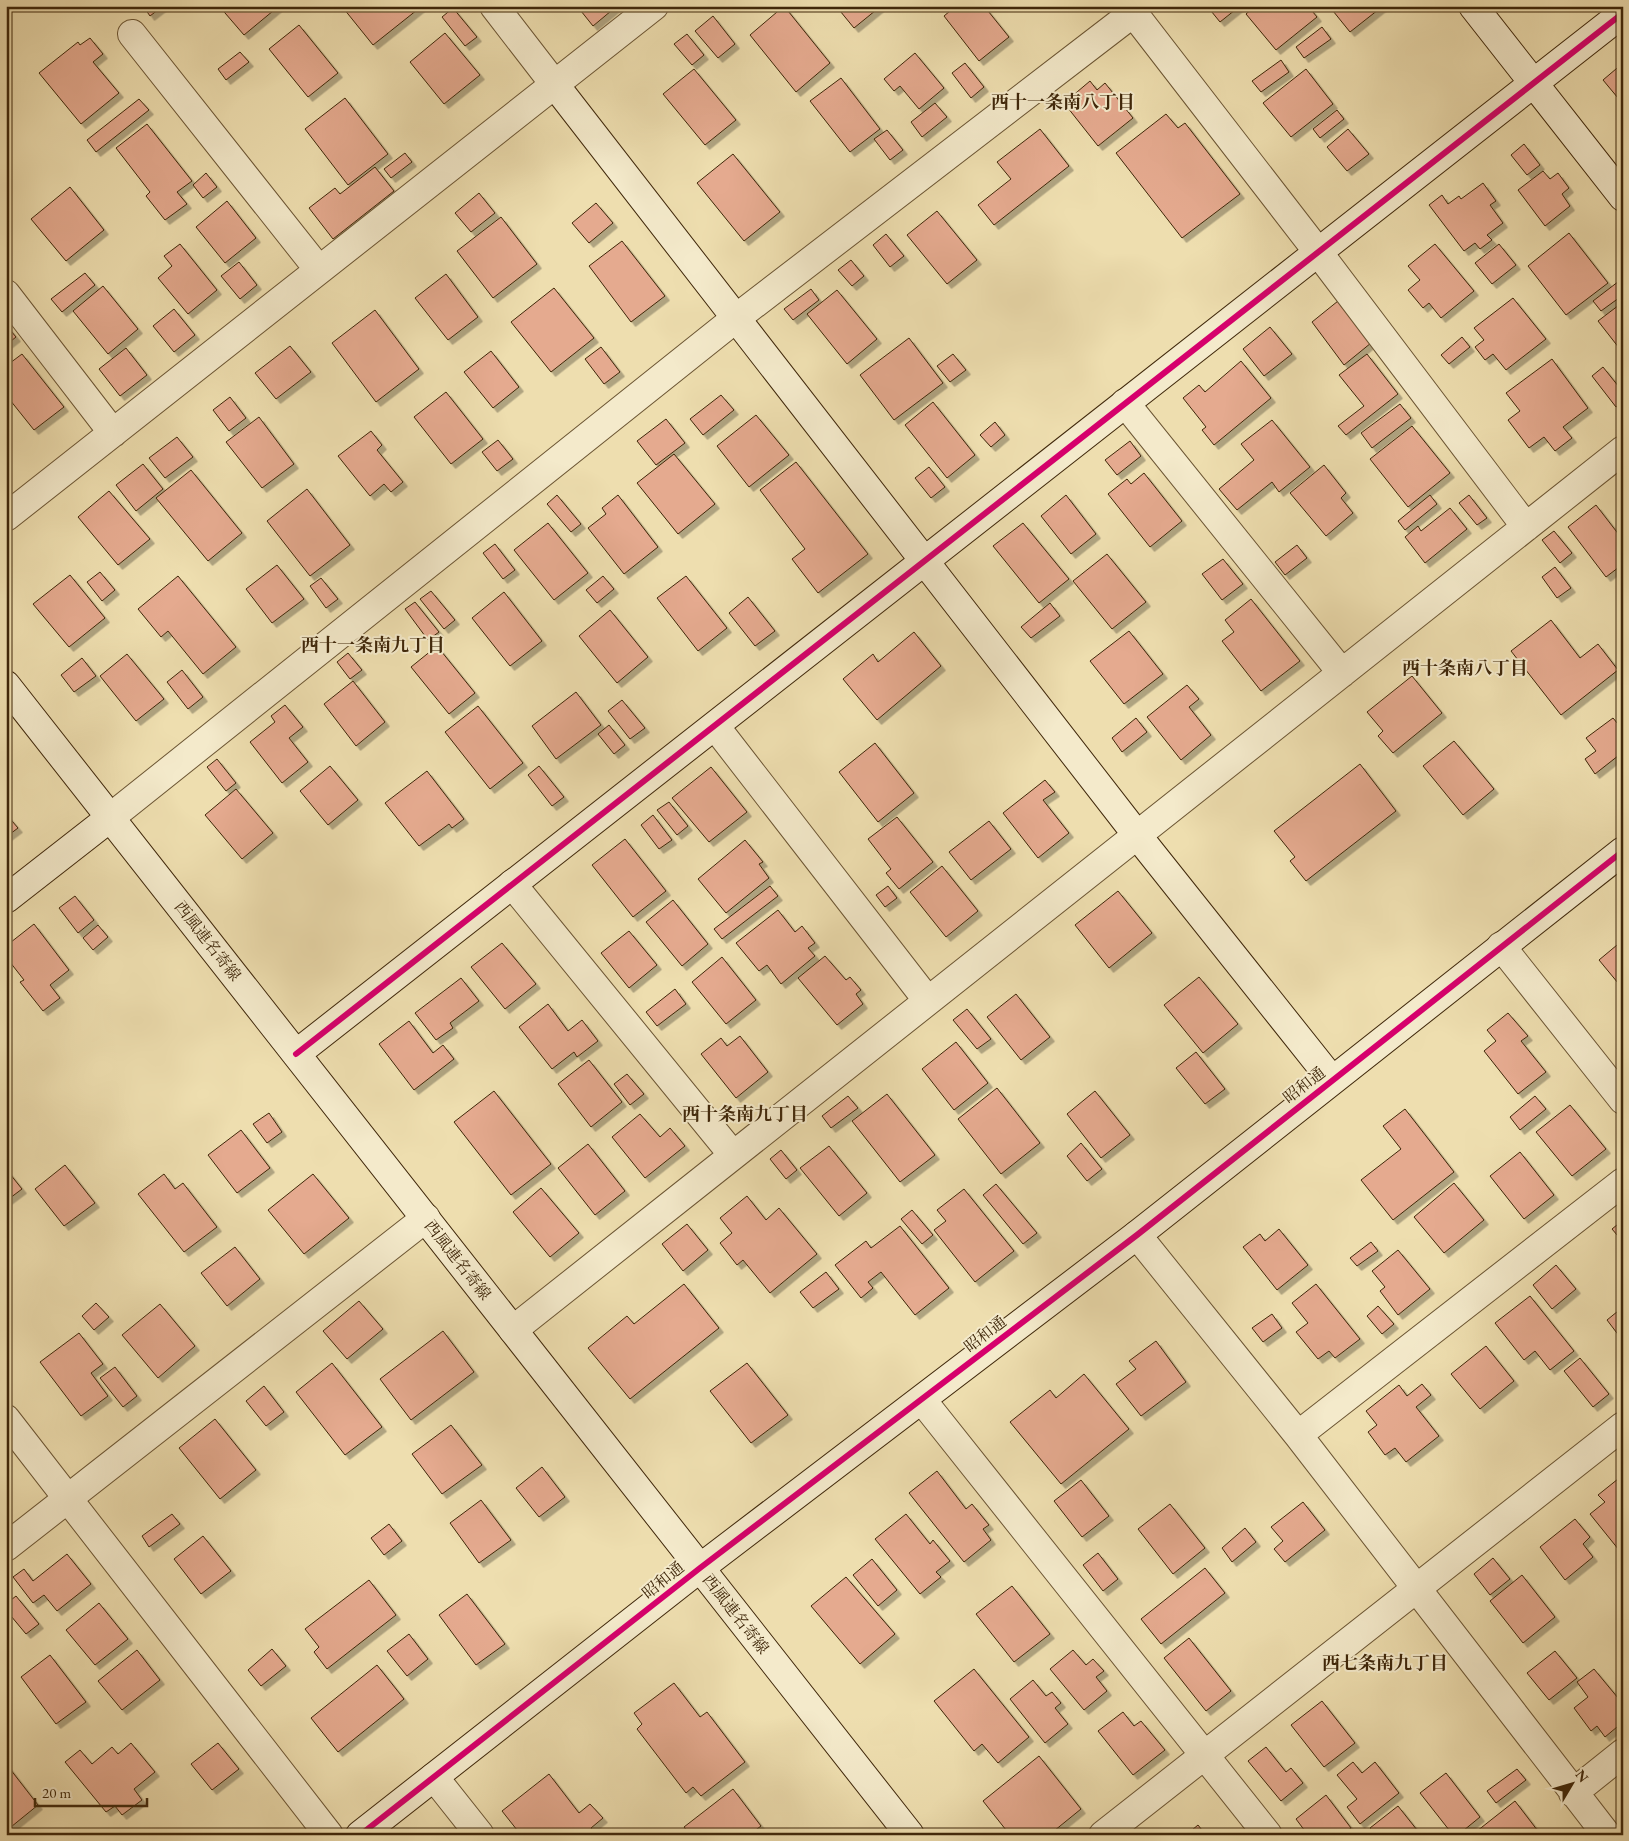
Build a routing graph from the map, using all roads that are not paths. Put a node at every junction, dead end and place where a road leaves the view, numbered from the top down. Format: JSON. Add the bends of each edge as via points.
{"nodes":[{"id":1,"x":494,"y":6,"type":"edge"},
{"id":2,"x":654,"y":6,"type":"edge"},
{"id":3,"x":1473,"y":6,"type":"edge"},
{"id":4,"x":1130,"y":10,"type":"edge"},
{"id":5,"x":1623,"y":13,"type":"edge"},
{"id":6,"x":132,"y":34,"type":"dead end"},
{"id":7,"x":1533,"y":83,"type":"junction"},
{"id":8,"x":555,"y":85,"type":"junction"},
{"id":9,"x":1623,"y":197,"type":"edge"},
{"id":10,"x":1318,"y":252,"type":"junction"},
{"id":11,"x":319,"y":270,"type":"junction"},
{"id":12,"x":6,"y":294,"type":"edge"},
{"id":13,"x":735,"y":319,"type":"junction"},
{"id":14,"x":1125,"y":403,"type":"junction"},
{"id":15,"x":113,"y":432,"type":"junction"},
{"id":16,"x":1623,"y":450,"type":"edge"},
{"id":17,"x":6,"y":517,"type":"edge"},
{"id":18,"x":1526,"y":527,"type":"junction"},
{"id":19,"x":923,"y":562,"type":"junction"},
{"id":20,"x":1342,"y":673,"type":"junction"},
{"id":21,"x":6,"y":685,"type":"edge"},
{"id":22,"x":714,"y":726,"type":"junction"},
{"id":23,"x":111,"y":817,"type":"junction"},
{"id":24,"x":1137,"y":836,"type":"junction"},
{"id":25,"x":1623,"y":851,"type":"edge"},
{"id":26,"x":512,"y":884,"type":"junction"},
{"id":27,"x":6,"y":899,"type":"edge"},
{"id":28,"x":1501,"y":946,"type":"junction"},
{"id":29,"x":928,"y":1001,"type":"junction"},
{"id":30,"x":296,"y":1054,"type":"junction"},
{"id":31,"x":1332,"y":1080,"type":"junction"},
{"id":32,"x":1623,"y":1100,"type":"edge"},
{"id":33,"x":733,"y":1156,"type":"junction"},
{"id":34,"x":1623,"y":1182,"type":"edge"},
{"id":35,"x":426,"y":1218,"type":"junction"},
{"id":36,"x":1137,"y":1235,"type":"junction"},
{"id":37,"x":513,"y":1330,"type":"junction"},
{"id":38,"x":922,"y":1400,"type":"junction"},
{"id":39,"x":6,"y":1419,"type":"edge"},
{"id":40,"x":1623,"y":1426,"type":"edge"},
{"id":41,"x":1298,"y":1435,"type":"junction"},
{"id":42,"x":69,"y":1499,"type":"junction"},
{"id":43,"x":6,"y":1547,"type":"edge"},
{"id":44,"x":700,"y":1568,"type":"junction"},
{"id":45,"x":1416,"y":1591,"type":"junction"},
{"id":46,"x":1623,"y":1753,"type":"edge"},
{"id":47,"x":1206,"y":1754,"type":"junction"},
{"id":48,"x":434,"y":1777,"type":"junction"},
{"id":49,"x":1573,"y":1793,"type":"junction"},
{"id":50,"x":329,"y":1835,"type":"edge"},
{"id":51,"x":360,"y":1835,"type":"edge"},
{"id":52,"x":480,"y":1835,"type":"edge"},
{"id":53,"x":910,"y":1835,"type":"edge"},
{"id":54,"x":1103,"y":1835,"type":"edge"},
{"id":55,"x":1268,"y":1835,"type":"edge"},
{"id":56,"x":1606,"y":1835,"type":"edge"}],
"edges":[{"from":1,"to":8,"type":"street"},
{"from":2,"to":8,"type":"street"},
{"from":3,"to":7,"type":"street"},
{"from":4,"to":10,"type":"street"},
{"from":4,"to":13,"type":"street"},
{"from":5,"to":7,"type":"street"},
{"from":6,"to":11,"type":"street"},
{"from":7,"to":9,"type":"street"},
{"from":7,"to":10,"type":"street"},
{"from":8,"to":11,"type":"street"},
{"from":8,"to":13,"type":"street"},
{"from":10,"to":14,"type":"street"},
{"from":10,"to":18,"type":"street"},
{"from":11,"to":15,"type":"street"},
{"from":12,"to":15,"type":"street"},
{"from":13,"to":19,"type":"street"},
{"from":13,"to":23,"type":"street"},
{"from":14,"to":19,"type":"street"},
{"from":14,"to":20,"type":"street"},
{"from":15,"to":17,"type":"street"},
{"from":16,"to":18,"type":"street"},
{"from":18,"to":20,"type":"street"},
{"from":19,"to":22,"type":"street"},
{"from":19,"to":24,"type":"street"},
{"from":20,"to":24,"type":"street"},
{"from":21,"to":23,"type":"street","name":"西風連名寄線"},
{"from":22,"to":26,"type":"street"},
{"from":22,"to":29,"type":"street"},
{"from":23,"to":27,"type":"street"},
{"from":23,"to":30,"type":"street","name":"西風連名寄線"},
{"from":24,"to":29,"type":"street"},
{"from":24,"to":31,"type":"street"},
{"from":25,"to":28,"type":"street","name":"昭和通"},
{"from":26,"to":30,"type":"street"},
{"from":26,"to":33,"type":"street"},
{"from":28,"to":31,"type":"street","name":"昭和通"},
{"from":28,"to":32,"type":"street"},
{"from":29,"to":33,"type":"street"},
{"from":30,"to":35,"type":"street","name":"西風連名寄線"},
{"from":31,"to":36,"type":"street","name":"昭和通"},
{"from":33,"to":37,"type":"street"},
{"from":34,"to":41,"type":"street"},
{"from":35,"to":37,"type":"street","name":"西風連名寄線"},
{"from":35,"to":42,"type":"street"},
{"from":36,"to":38,"type":"street","name":"昭和通"},
{"from":36,"to":41,"type":"street"},
{"from":37,"to":44,"type":"street","name":"西風連名寄線"},
{"from":38,"to":44,"type":"street","name":"昭和通"},
{"from":38,"to":47,"type":"street"},
{"from":39,"to":42,"type":"street"},
{"from":40,"to":45,"type":"street"},
{"from":41,"to":45,"type":"street"},
{"from":42,"to":43,"type":"street"},
{"from":42,"to":50,"type":"street"},
{"from":44,"to":48,"type":"street","name":"昭和通"},
{"from":44,"to":53,"type":"street","name":"西風連名寄線"},
{"from":45,"to":47,"type":"street"},
{"from":45,"to":49,"type":"street"},
{"from":46,"to":49,"type":"street"},
{"from":47,"to":54,"type":"street"},
{"from":47,"to":55,"type":"street"},
{"from":48,"to":51,"type":"street","name":"昭和通"},
{"from":48,"to":52,"type":"street"},
{"from":49,"to":56,"type":"street"}]}
